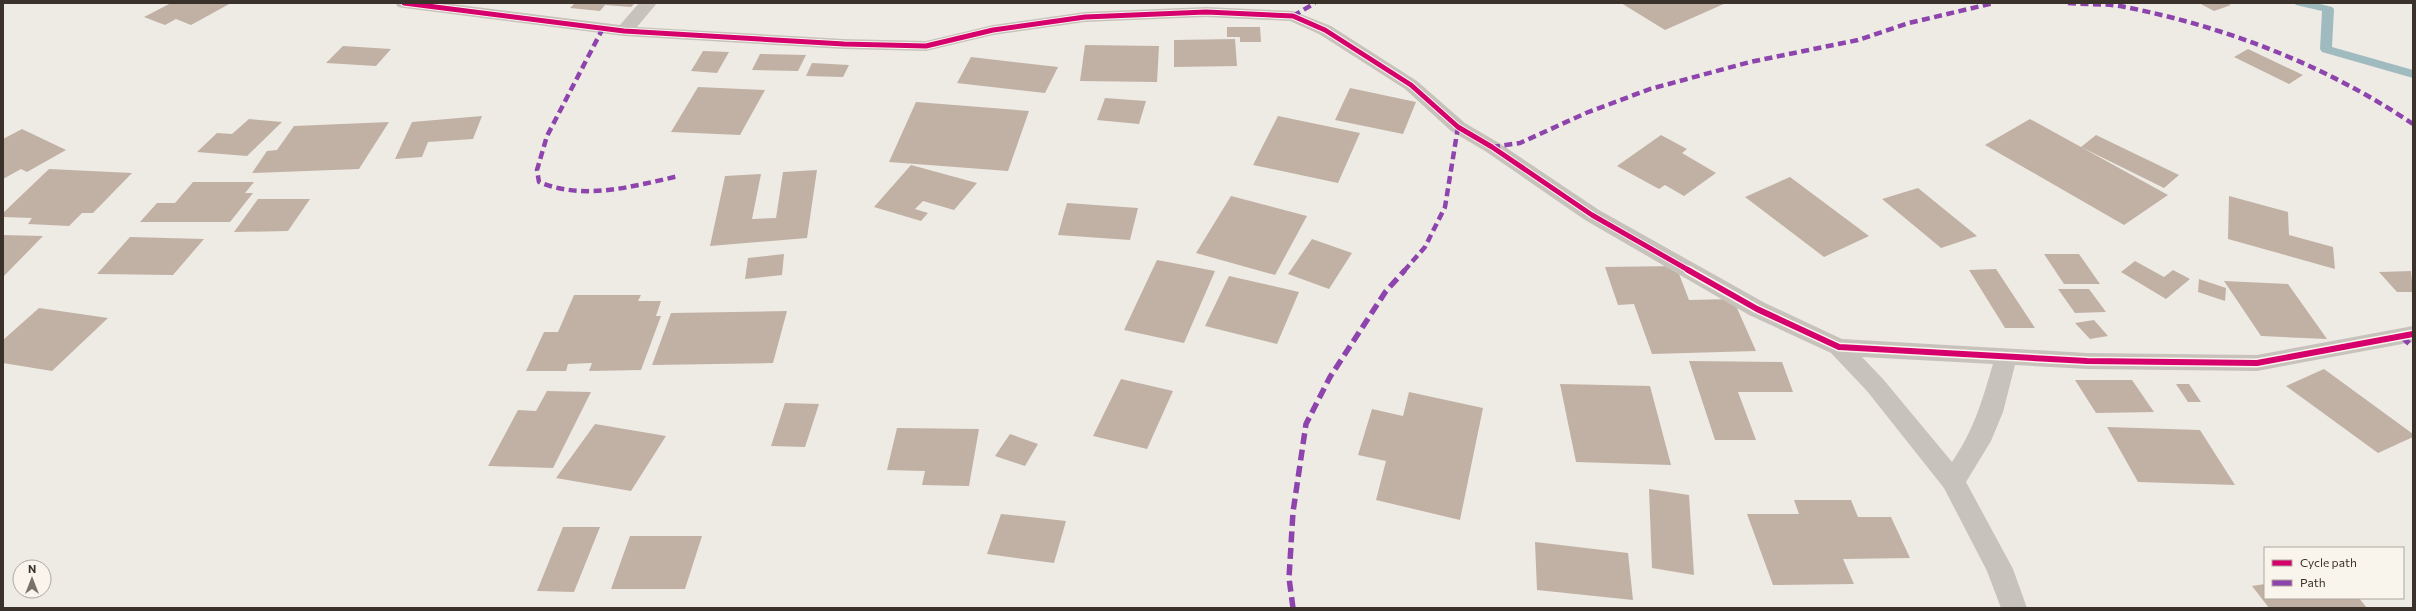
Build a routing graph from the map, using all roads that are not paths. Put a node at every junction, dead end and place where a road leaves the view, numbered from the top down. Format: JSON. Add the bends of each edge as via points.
{"nodes":[{"id":1,"x":404,"y":3,"type":"edge"},
{"id":2,"x":648,"y":3,"type":"edge"},
{"id":3,"x":624,"y":31,"type":"junction"},
{"id":4,"x":2413,"y":334,"type":"edge"},
{"id":5,"x":1839,"y":347,"type":"junction"},
{"id":6,"x":2006,"y":357,"type":"junction"},
{"id":7,"x":1953,"y":481,"type":"junction"},
{"id":8,"x":2014,"y":608,"type":"edge"}],
"edges":[{"from":1,"to":3,"type":"street"},
{"from":2,"to":3,"type":"street"},
{"from":3,"to":5,"type":"street","via":[[844,44],[926,46],[992,30],[1085,17],[1206,12],[1293,16],[1325,30],[1411,85],[1458,127],[1592,215],[1757,309]]},
{"from":4,"to":6,"type":"street","via":[[2257,363]]},
{"from":5,"to":6,"type":"street"},
{"from":5,"to":7,"type":"street","via":[[1876,385]]},
{"from":6,"to":7,"type":"street","via":[[1991,412],[1979,441]]},
{"from":7,"to":8,"type":"street","via":[[2000,569]]}]}
